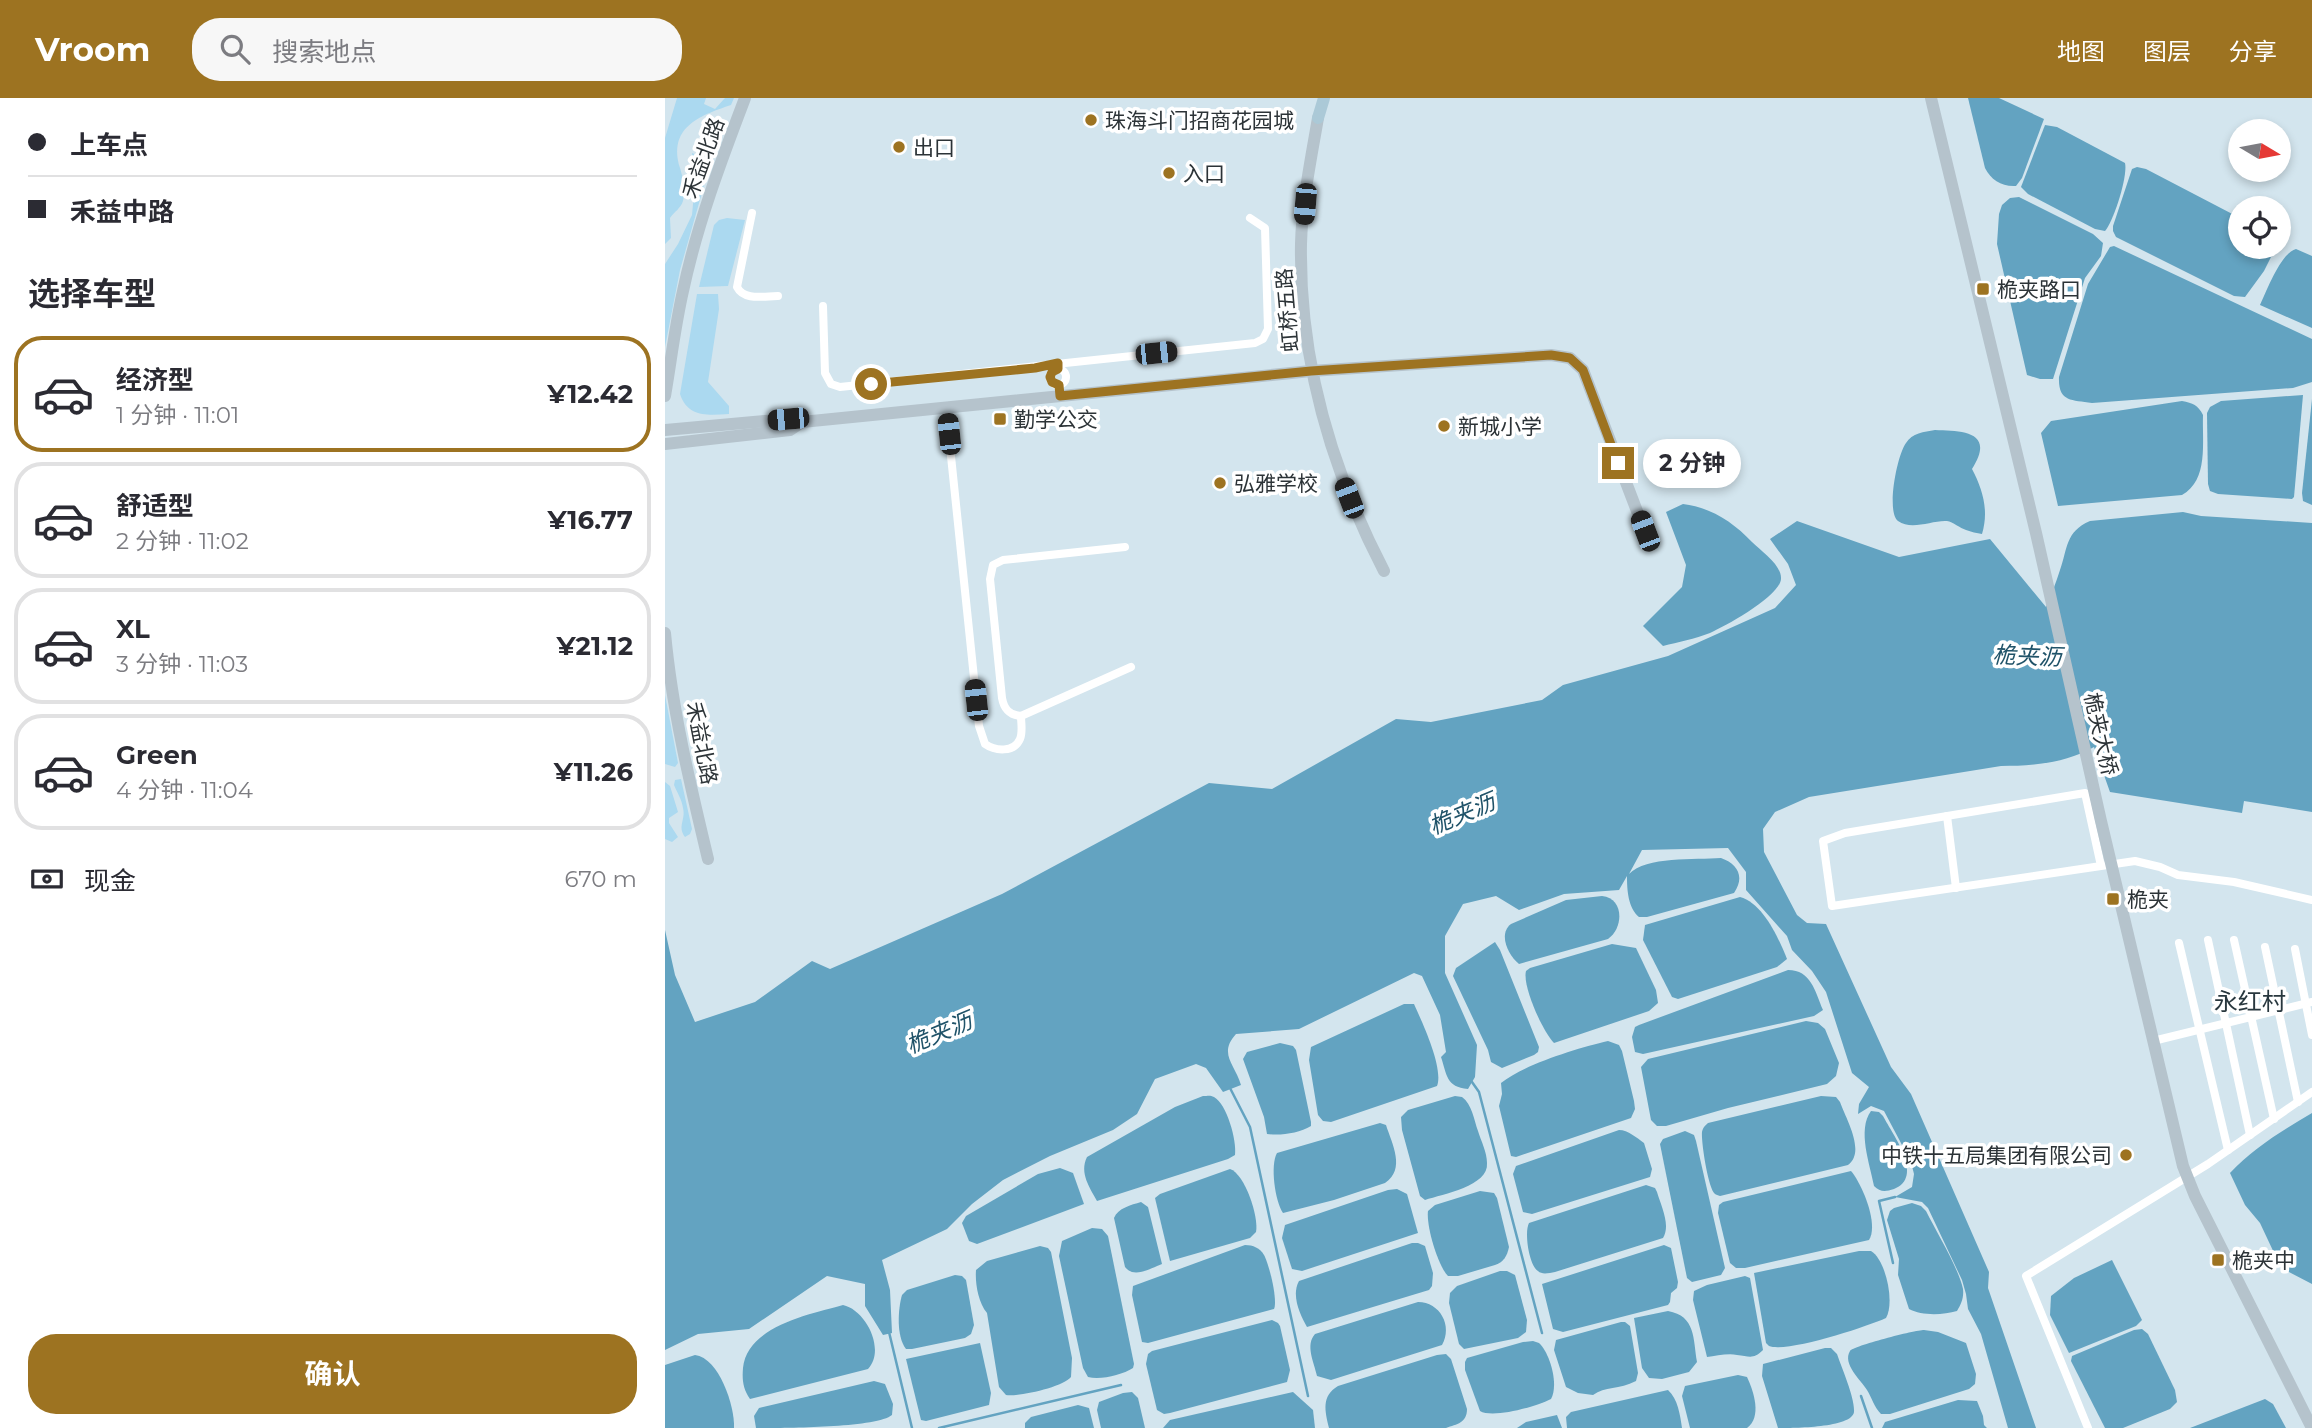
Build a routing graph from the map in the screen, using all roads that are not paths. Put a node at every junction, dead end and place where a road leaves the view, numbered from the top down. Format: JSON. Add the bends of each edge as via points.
{"nodes":[{"id":1,"x":745,"y":98,"type":"edge"},
{"id":2,"x":1322,"y":98,"type":"edge"},
{"id":3,"x":1931,"y":98,"type":"edge"},
{"id":4,"x":1318,"y":118,"type":"joint"},
{"id":5,"x":752,"y":213,"type":"dead end"},
{"id":6,"x":1250,"y":218,"type":"dead end"},
{"id":7,"x":778,"y":296,"type":"dead end"},
{"id":8,"x":823,"y":306,"type":"dead end"},
{"id":9,"x":1058,"y":366,"type":"junction"},
{"id":10,"x":1311,"y":371,"type":"junction"},
{"id":11,"x":1059,"y":391,"type":"junction"},
{"id":12,"x":665,"y":397,"type":"edge"},
{"id":13,"x":946,"y":408,"type":"junction"},
{"id":14,"x":802,"y":422,"type":"junction"},
{"id":15,"x":665,"y":430,"type":"edge"},
{"id":16,"x":665,"y":444,"type":"edge"},
{"id":17,"x":1645,"y":531,"type":"dead end"},
{"id":18,"x":1125,"y":547,"type":"dead end"},
{"id":19,"x":1384,"y":571,"type":"dead end"},
{"id":20,"x":665,"y":633,"type":"edge"},
{"id":21,"x":1131,"y":667,"type":"dead end"},
{"id":22,"x":1021,"y":716,"type":"junction"},
{"id":23,"x":1947,"y":816,"type":"junction"},
{"id":24,"x":708,"y":859,"type":"dead end"},
{"id":25,"x":2106,"y":865,"type":"junction"},
{"id":26,"x":1956,"y":888,"type":"junction"},
{"id":27,"x":2312,"y":900,"type":"edge"},
{"id":28,"x":2208,"y":940,"type":"dead end"},
{"id":29,"x":2234,"y":940,"type":"dead end"},
{"id":30,"x":2179,"y":943,"type":"dead end"},
{"id":31,"x":2265,"y":947,"type":"dead end"},
{"id":32,"x":2295,"y":949,"type":"dead end"},
{"id":33,"x":2309,"y":1003,"type":"edge"},
{"id":34,"x":2278,"y":1011,"type":"junction"},
{"id":35,"x":2251,"y":1017,"type":"junction"},
{"id":36,"x":2226,"y":1023,"type":"junction"},
{"id":37,"x":2199,"y":1030,"type":"junction"},
{"id":38,"x":2312,"y":1035,"type":"edge"},
{"id":39,"x":2153,"y":1041,"type":"junction"},
{"id":40,"x":2312,"y":1092,"type":"edge"},
{"id":41,"x":2298,"y":1102,"type":"junction"},
{"id":42,"x":2274,"y":1118,"type":"junction"},
{"id":43,"x":2251,"y":1135,"type":"junction"},
{"id":44,"x":2228,"y":1150,"type":"junction"},
{"id":45,"x":2187,"y":1175,"type":"junction"},
{"id":46,"x":2088,"y":1428,"type":"edge"},
{"id":47,"x":2312,"y":1428,"type":"edge"}],
"edges":[{"from":1,"to":12,"type":"street","name":"禾益北路","via":[[695,243]]},
{"from":2,"to":4,"type":"main road"},
{"from":3,"to":25,"type":"street","name":"桅夹大桥","via":[[2036,533],[2101,821]]},
{"from":4,"to":10,"type":"street","name":"虹桥五路","via":[[1301,244]]},
{"from":5,"to":7,"type":"street","via":[[737,287],[745,296]]},
{"from":6,"to":9,"type":"street","via":[[1265,229],[1268,332],[1263,339]]},
{"from":8,"to":9,"type":"street","via":[[825,373],[837,387]]},
{"from":9,"to":11,"type":"street","via":[[1067,376]]},
{"from":10,"to":11,"type":"street"},
{"from":10,"to":17,"type":"street","via":[[1551,355],[1570,358],[1583,370]]},
{"from":10,"to":19,"type":"street","name":"虹桥五路","via":[[1340,473]]},
{"from":11,"to":13,"type":"street"},
{"from":13,"to":14,"type":"street"},
{"from":13,"to":22,"type":"street","via":[[979,726],[985,744],[999,750],[1013,746],[1020,738]]},
{"from":14,"to":15,"type":"street","via":[[788,419]]},
{"from":14,"to":16,"type":"street","via":[[790,430]]},
{"from":18,"to":22,"type":"street","via":[[1006,559],[993,565],[990,579],[1002,698],[1007,711]]},
{"from":20,"to":24,"type":"street","name":"禾益北路","via":[[685,764]]},
{"from":21,"to":22,"type":"street"},
{"from":23,"to":25,"type":"street","via":[[2085,793]]},
{"from":23,"to":26,"type":"street"},
{"from":23,"to":26,"type":"street","via":[[1823,841],[1832,906]]},
{"from":25,"to":26,"type":"street"},
{"from":25,"to":27,"type":"street","via":[[2135,861],[2178,875]]},
{"from":25,"to":39,"type":"street","name":"桅夹大桥"},
{"from":28,"to":36,"type":"street"},
{"from":29,"to":35,"type":"street"},
{"from":30,"to":37,"type":"street"},
{"from":31,"to":34,"type":"street"},
{"from":32,"to":33,"type":"street"},
{"from":33,"to":34,"type":"street"},
{"from":33,"to":38,"type":"street"},
{"from":34,"to":35,"type":"street"},
{"from":34,"to":41,"type":"street"},
{"from":35,"to":36,"type":"street"},
{"from":35,"to":42,"type":"street"},
{"from":36,"to":37,"type":"street"},
{"from":36,"to":43,"type":"street"},
{"from":37,"to":39,"type":"street"},
{"from":37,"to":44,"type":"street"},
{"from":39,"to":45,"type":"street","name":"桅夹大桥"},
{"from":40,"to":41,"type":"street"},
{"from":41,"to":42,"type":"street"},
{"from":42,"to":43,"type":"street"},
{"from":43,"to":44,"type":"street"},
{"from":44,"to":45,"type":"street"},
{"from":45,"to":46,"type":"street","via":[[2026,1276]]},
{"from":45,"to":47,"type":"street","name":"桅夹大桥"}]}
